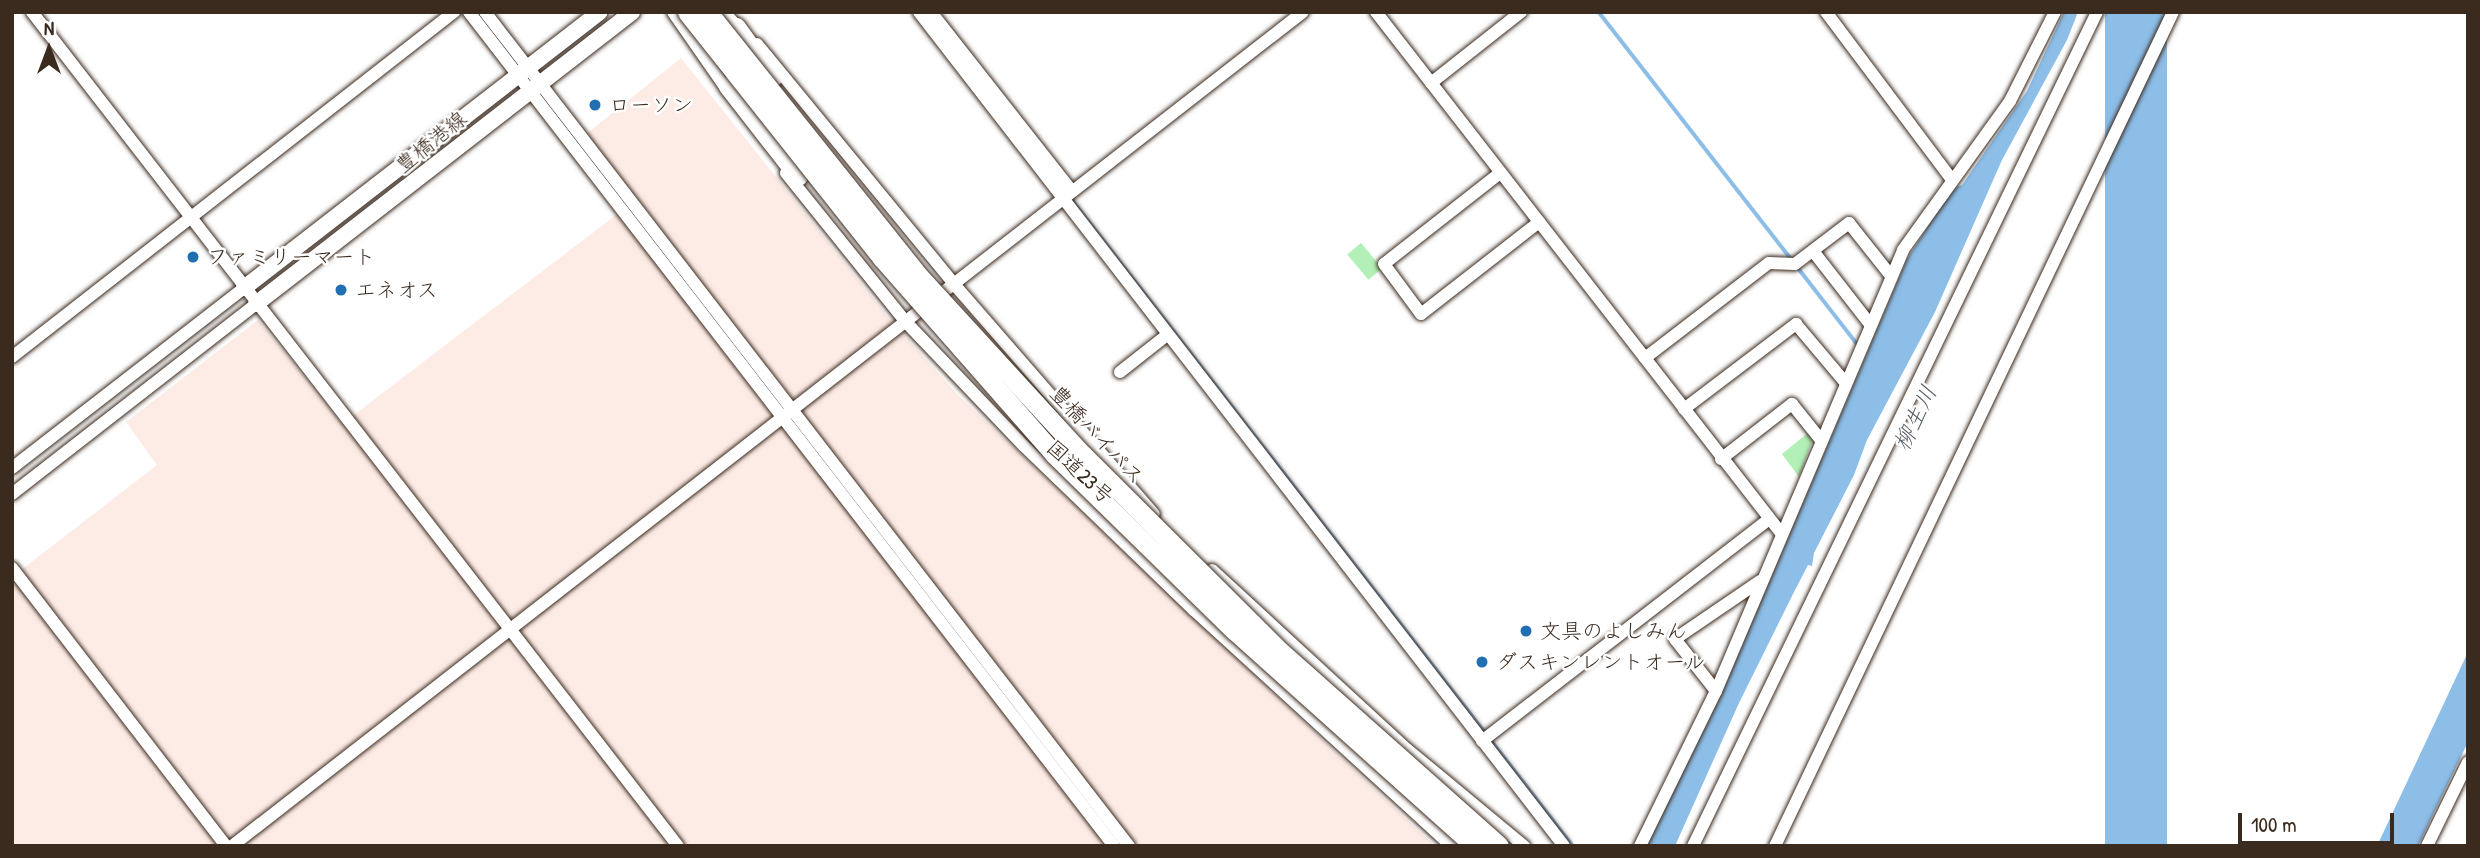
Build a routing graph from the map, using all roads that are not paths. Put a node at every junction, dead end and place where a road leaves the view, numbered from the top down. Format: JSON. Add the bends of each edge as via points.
{"nodes":[{"id":1,"x":32,"y":12,"type":"edge"},
{"id":2,"x":454,"y":12,"type":"edge"},
{"id":3,"x":469,"y":12,"type":"edge"},
{"id":4,"x":485,"y":12,"type":"edge"},
{"id":5,"x":600,"y":12,"type":"edge"},
{"id":6,"x":632,"y":12,"type":"edge"},
{"id":7,"x":673,"y":12,"type":"edge"},
{"id":8,"x":687,"y":12,"type":"edge"},
{"id":9,"x":708,"y":12,"type":"edge"},
{"id":10,"x":919,"y":12,"type":"edge"},
{"id":11,"x":1303,"y":12,"type":"edge"},
{"id":12,"x":1376,"y":12,"type":"edge"},
{"id":13,"x":1521,"y":12,"type":"edge"},
{"id":14,"x":1826,"y":12,"type":"edge"},
{"id":15,"x":2055,"y":12,"type":"edge"},
{"id":16,"x":2097,"y":12,"type":"edge"},
{"id":17,"x":2173,"y":12,"type":"edge"},
{"id":18,"x":730,"y":20,"type":"edge"},
{"id":19,"x":934,"y":21,"type":"edge"},
{"id":20,"x":523,"y":72,"type":"junction"},
{"id":21,"x":1432,"y":83,"type":"junction"},
{"id":22,"x":727,"y":86,"type":"junction"},
{"id":23,"x":535,"y":88,"type":"junction"},
{"id":24,"x":1500,"y":173,"type":"junction"},
{"id":25,"x":1952,"y":180,"type":"junction"},
{"id":26,"x":1067,"y":195,"type":"junction"},
{"id":27,"x":190,"y":218,"type":"junction"},
{"id":28,"x":1539,"y":222,"type":"junction"},
{"id":29,"x":1813,"y":251,"type":"junction"},
{"id":30,"x":1891,"y":276,"type":"junction"},
{"id":31,"x":953,"y":283,"type":"junction"},
{"id":32,"x":244,"y":288,"type":"junction"},
{"id":33,"x":256,"y":304,"type":"junction"},
{"id":34,"x":904,"y":320,"type":"junction"},
{"id":35,"x":1869,"y":323,"type":"junction"},
{"id":36,"x":1167,"y":335,"type":"junction"},
{"id":37,"x":12,"y":357,"type":"edge"},
{"id":38,"x":1645,"y":358,"type":"junction"},
{"id":39,"x":1119,"y":372,"type":"dead end"},
{"id":40,"x":1844,"y":381,"type":"junction"},
{"id":41,"x":1684,"y":409,"type":"junction"},
{"id":42,"x":785,"y":411,"type":"junction"},
{"id":43,"x":1043,"y":411,"type":"junction"},
{"id":44,"x":1820,"y":439,"type":"junction"},
{"id":45,"x":1054,"y":454,"type":"junction"},
{"id":46,"x":1721,"y":459,"type":"junction"},
{"id":47,"x":12,"y":468,"type":"edge"},
{"id":48,"x":12,"y":494,"type":"edge"},
{"id":49,"x":1147,"y":505,"type":"junction"},
{"id":50,"x":1769,"y":519,"type":"junction"},
{"id":51,"x":1782,"y":533,"type":"junction"},
{"id":52,"x":1118,"y":535,"type":"junction"},
{"id":53,"x":12,"y":568,"type":"edge"},
{"id":54,"x":1760,"y":581,"type":"junction"},
{"id":55,"x":511,"y":630,"type":"junction"},
{"id":56,"x":1716,"y":691,"type":"junction"},
{"id":57,"x":1355,"y":703,"type":"junction"},
{"id":58,"x":1331,"y":732,"type":"junction"},
{"id":59,"x":1482,"y":741,"type":"junction"},
{"id":60,"x":2468,"y":762,"type":"edge"},
{"id":61,"x":1121,"y":844,"type":"edge"},
{"id":62,"x":226,"y":846,"type":"edge"},
{"id":63,"x":232,"y":846,"type":"edge"},
{"id":64,"x":678,"y":846,"type":"edge"},
{"id":65,"x":1452,"y":846,"type":"edge"},
{"id":66,"x":1475,"y":846,"type":"edge"},
{"id":67,"x":1499,"y":846,"type":"edge"},
{"id":68,"x":1524,"y":846,"type":"edge"},
{"id":69,"x":1564,"y":846,"type":"edge"},
{"id":70,"x":1640,"y":846,"type":"edge"},
{"id":71,"x":1693,"y":846,"type":"edge"},
{"id":72,"x":1775,"y":846,"type":"edge"},
{"id":73,"x":2427,"y":846,"type":"edge"}],
"edges":[{"from":1,"to":27,"type":"street"},
{"from":2,"to":27,"type":"street"},
{"from":3,"to":20,"type":"street"},
{"from":4,"to":20,"type":"street"},
{"from":5,"to":20,"type":"main road","name":"豊橋港線"},
{"from":6,"to":23,"type":"main road","name":"豊橋港線"},
{"from":7,"to":22,"type":"street","name":"国道23号"},
{"from":8,"to":45,"type":"highway","name":"豊橋バイパス","bridge":true,"via":[[838,204]]},
{"from":9,"to":43,"type":"highway","name":"豊橋バイパス","bridge":true,"via":[[916,273]]},
{"from":10,"to":19,"type":"street"},
{"from":11,"to":26,"type":"street"},
{"from":12,"to":21,"type":"street"},
{"from":13,"to":21,"type":"street"},
{"from":14,"to":25,"type":"street"},
{"from":15,"to":25,"type":"street","via":[[2010,101]]},
{"from":16,"to":71,"type":"street"},
{"from":17,"to":72,"type":"street"},
{"from":18,"to":31,"type":"street","via":[[771,58]]},
{"from":18,"to":43,"type":"highway","bridge":true,"via":[[830,152]]},
{"from":19,"to":26,"type":"street"},
{"from":20,"to":23,"type":"street"},
{"from":20,"to":32,"type":"main road","name":"豊橋港線"},
{"from":21,"to":24,"type":"street"},
{"from":22,"to":34,"type":"street","name":"国道23号","via":[[739,115]]},
{"from":22,"to":45,"type":"highway","bridge":true,"via":[[945,351]]},
{"from":23,"to":33,"type":"main road","name":"豊橋港線"},
{"from":23,"to":42,"type":"street"},
{"from":24,"to":28,"type":"street"},
{"from":24,"to":28,"type":"street","via":[[1384,264],[1422,314]]},
{"from":25,"to":30,"type":"street","via":[[1903,250]]},
{"from":26,"to":31,"type":"street"},
{"from":26,"to":36,"type":"street"},
{"from":27,"to":32,"type":"street"},
{"from":27,"to":37,"type":"street"},
{"from":28,"to":38,"type":"street"},
{"from":29,"to":30,"type":"street","via":[[1849,223]]},
{"from":29,"to":35,"type":"street"},
{"from":29,"to":38,"type":"street","via":[[1794,263],[1769,263]]},
{"from":30,"to":35,"type":"street"},
{"from":31,"to":34,"type":"street"},
{"from":31,"to":49,"type":"street"},
{"from":32,"to":33,"type":"street"},
{"from":32,"to":47,"type":"street"},
{"from":33,"to":48,"type":"street"},
{"from":33,"to":55,"type":"street"},
{"from":34,"to":42,"type":"street"},
{"from":34,"to":52,"type":"street","name":"国道23号","via":[[1014,436]]},
{"from":35,"to":40,"type":"street"},
{"from":36,"to":39,"type":"street"},
{"from":36,"to":59,"type":"street"},
{"from":38,"to":41,"type":"street"},
{"from":40,"to":41,"type":"street","via":[[1796,324]]},
{"from":40,"to":44,"type":"street"},
{"from":41,"to":46,"type":"street"},
{"from":42,"to":55,"type":"street"},
{"from":42,"to":61,"type":"street"},
{"from":43,"to":67,"type":"highway","name":"豊橋バイパス","bridge":true,"via":[[1282,653]]},
{"from":44,"to":46,"type":"street","via":[[1792,404]]},
{"from":44,"to":51,"type":"street"},
{"from":45,"to":66,"type":"highway","name":"豊橋バイパス","bridge":true,"via":[[1235,631]]},
{"from":46,"to":50,"type":"street"},
{"from":49,"to":52,"type":"street"},
{"from":49,"to":57,"type":"street"},
{"from":50,"to":51,"type":"street"},
{"from":50,"to":59,"type":"street"},
{"from":51,"to":54,"type":"street"},
{"from":52,"to":58,"type":"street","name":"国道23号"},
{"from":53,"to":62,"type":"street"},
{"from":54,"to":56,"type":"street"},
{"from":54,"to":56,"type":"street","via":[[1675,639]]},
{"from":55,"to":63,"type":"street"},
{"from":55,"to":64,"type":"street"},
{"from":56,"to":70,"type":"street"},
{"from":57,"to":58,"type":"street"},
{"from":57,"to":68,"type":"street"},
{"from":58,"to":65,"type":"street","name":"国道23号"},
{"from":59,"to":69,"type":"street"},
{"from":60,"to":73,"type":"street"}]}
